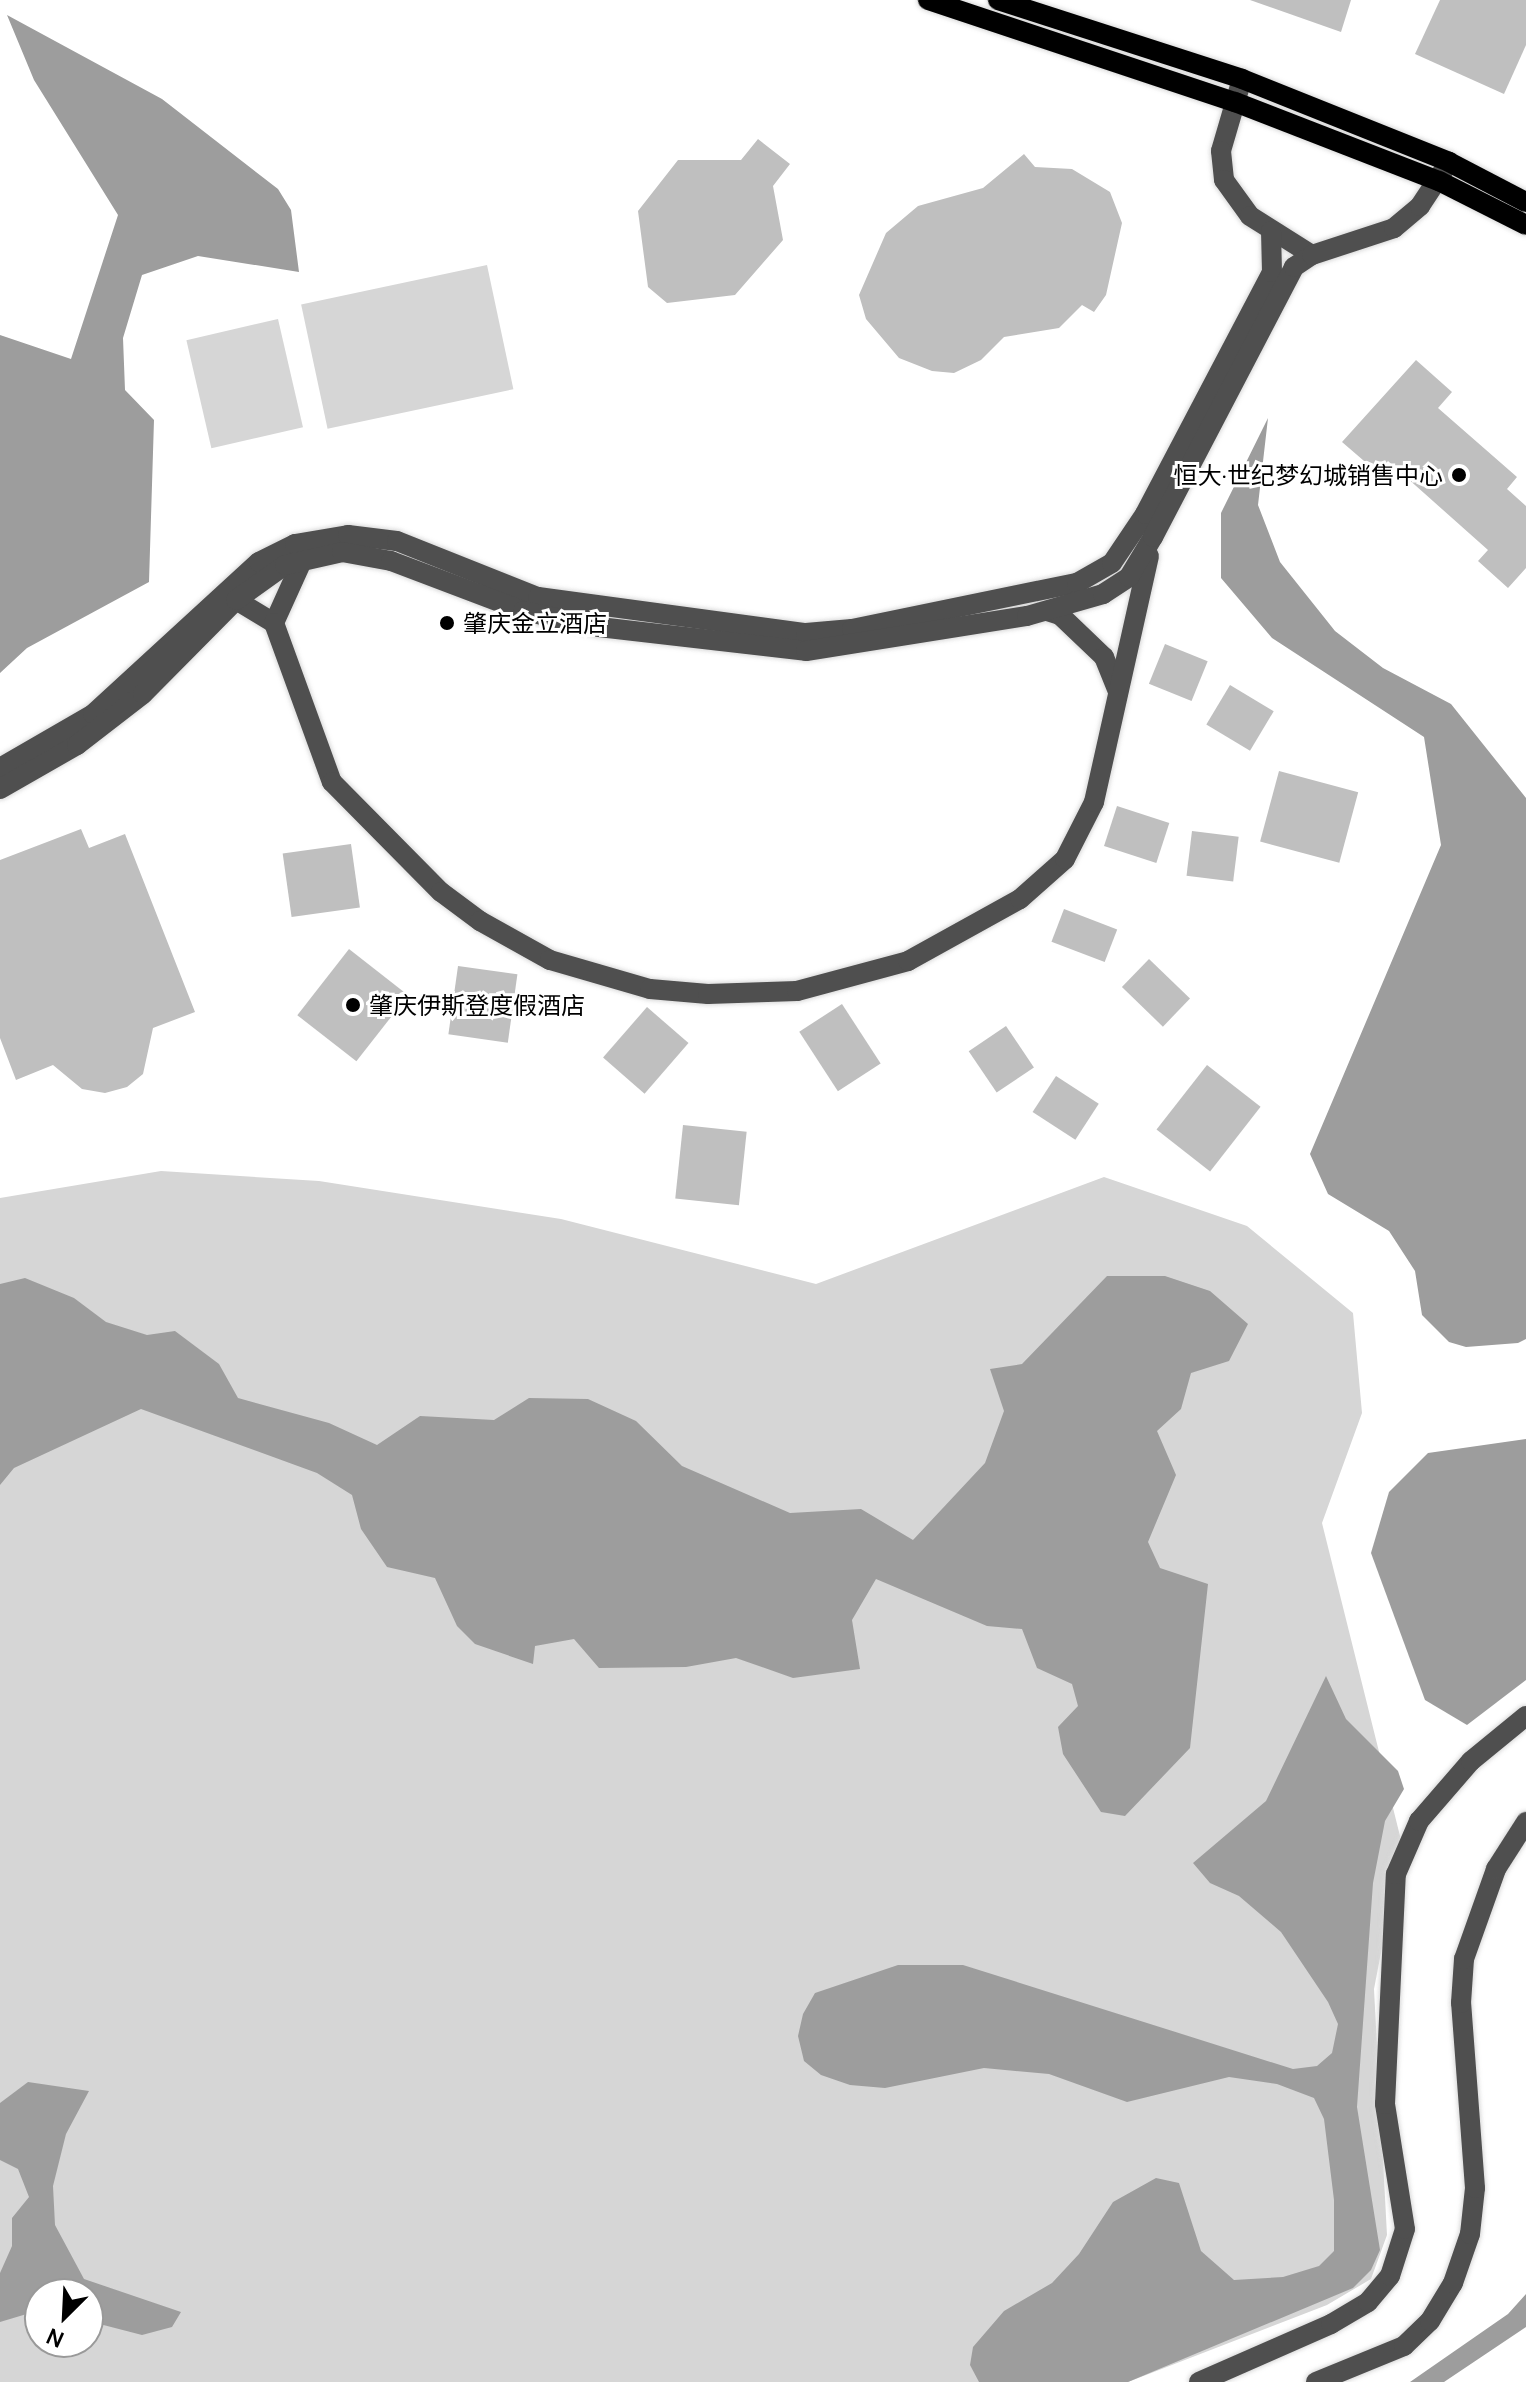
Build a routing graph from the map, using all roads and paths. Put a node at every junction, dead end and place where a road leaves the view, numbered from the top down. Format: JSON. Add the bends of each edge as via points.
{"nodes":[{"id":1,"x":928,"y":0,"type":"edge"},
{"id":2,"x":998,"y":0,"type":"edge"},
{"id":3,"x":1242,"y":79,"type":"junction"},
{"id":4,"x":1235,"y":102,"type":"junction"},
{"id":5,"x":1449,"y":162,"type":"junction"},
{"id":6,"x":1439,"y":181,"type":"junction"},
{"id":7,"x":1526,"y":202,"type":"edge"},
{"id":8,"x":1526,"y":225,"type":"edge"},
{"id":9,"x":1271,"y":231,"type":"junction"},
{"id":10,"x":1312,"y":255,"type":"junction"},
{"id":11,"x":1153,"y":537,"type":"junction"},
{"id":12,"x":302,"y":561,"type":"junction"},
{"id":13,"x":236,"y":600,"type":"junction"},
{"id":14,"x":1047,"y":611,"type":"junction"},
{"id":15,"x":274,"y":623,"type":"junction"},
{"id":16,"x":1118,"y":692,"type":"junction"},
{"id":17,"x":0,"y":768,"type":"edge"},
{"id":18,"x":0,"y":789,"type":"edge"},
{"id":19,"x":1526,"y":1716,"type":"edge"},
{"id":20,"x":1526,"y":1822,"type":"edge"},
{"id":21,"x":1199,"y":2382,"type":"edge"},
{"id":22,"x":1316,"y":2382,"type":"edge"}],
"edges":[{"from":1,"to":4,"type":"main road"},
{"from":2,"to":3,"type":"main road"},
{"from":3,"to":4,"type":"street"},
{"from":3,"to":5,"type":"main road"},
{"from":4,"to":6,"type":"main road"},
{"from":4,"to":9,"type":"street","via":[[1221,151],[1224,180],[1250,216]]},
{"from":5,"to":6,"type":"street"},
{"from":5,"to":7,"type":"main road"},
{"from":6,"to":8,"type":"main road"},
{"from":6,"to":10,"type":"street","via":[[1394,228]]},
{"from":9,"to":10,"type":"street"},
{"from":9,"to":17,"type":"street","via":[[1272,272],[1145,514],[1112,563],[1077,583],[868,626],[806,633],[538,597],[397,541],[335,537],[295,544],[259,562],[93,714]]},
{"from":10,"to":11,"type":"street","via":[[1287,279]]},
{"from":11,"to":14,"type":"street","via":[[1129,577],[1103,594]]},
{"from":11,"to":16,"type":"street"},
{"from":12,"to":13,"type":"street","via":[[285,565]]},
{"from":12,"to":14,"type":"street","via":[[342,552],[391,561],[523,611],[599,627],[806,651]]},
{"from":12,"to":15,"type":"street"},
{"from":13,"to":15,"type":"street"},
{"from":13,"to":18,"type":"street","via":[[143,694],[77,745]]},
{"from":14,"to":16,"type":"street","via":[[1060,615],[1104,657]]},
{"from":15,"to":16,"type":"street","via":[[332,782],[441,892],[550,960],[650,989],[708,994],[797,991],[846,982],[908,961],[1020,899],[1065,859],[1094,802]]},
{"from":19,"to":21,"type":"street","via":[[1471,1761],[1419,1821],[1396,1874],[1385,2104],[1405,2229],[1390,2276],[1368,2302],[1331,2324]]},
{"from":20,"to":22,"type":"street","via":[[1490,1883],[1464,1959],[1461,2003],[1475,2188],[1470,2234],[1453,2283],[1430,2321],[1404,2346]]}]}
